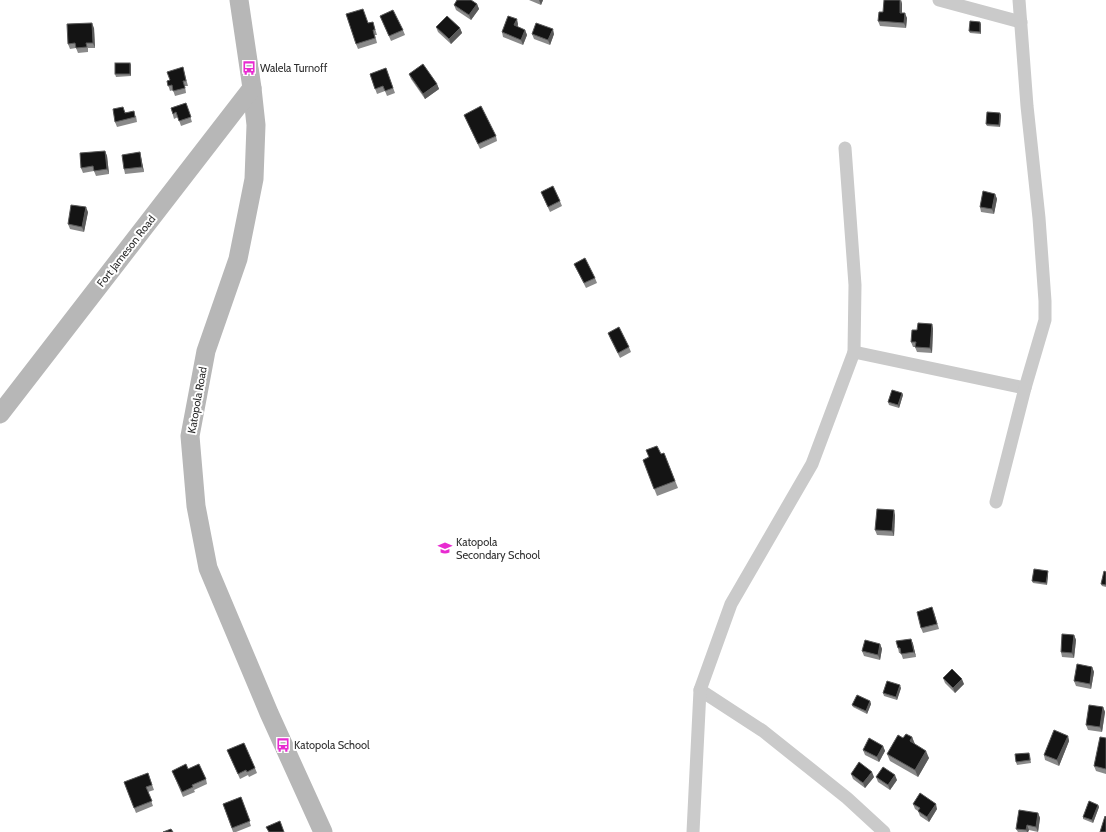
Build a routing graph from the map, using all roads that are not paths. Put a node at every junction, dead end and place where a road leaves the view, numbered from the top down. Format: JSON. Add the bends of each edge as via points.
{"nodes":[{"id":1,"x":239,"y":0,"type":"edge"},
{"id":2,"x":940,"y":0,"type":"edge"},
{"id":3,"x":1019,"y":0,"type":"edge"},
{"id":4,"x":1021,"y":22,"type":"junction"},
{"id":5,"x":252,"y":88,"type":"junction"},
{"id":6,"x":845,"y":148,"type":"dead end"},
{"id":7,"x":854,"y":352,"type":"junction"},
{"id":8,"x":1024,"y":388,"type":"junction"},
{"id":9,"x":0,"y":414,"type":"edge"},
{"id":10,"x":996,"y":502,"type":"dead end"},
{"id":11,"x":700,"y":690,"type":"junction"},
{"id":12,"x":323,"y":832,"type":"edge"},
{"id":13,"x":693,"y":832,"type":"edge"},
{"id":14,"x":884,"y":832,"type":"edge"}],
"edges":[{"from":1,"to":5,"type":"street","name":"Katopola Road"},
{"from":2,"to":4,"type":"street"},
{"from":3,"to":4,"type":"street"},
{"from":4,"to":8,"type":"street","via":[[1045,301],[1045,320]]},
{"from":5,"to":9,"type":"street","name":"Fort Jameson Road"},
{"from":5,"to":12,"type":"street","name":"Katopola Road","via":[[256,125],[254,179],[238,259],[206,351],[190,436],[196,506],[208,568]]},
{"from":6,"to":7,"type":"street","via":[[855,285]]},
{"from":7,"to":8,"type":"street"},
{"from":7,"to":11,"type":"street","via":[[812,464],[731,604]]},
{"from":8,"to":10,"type":"street"},
{"from":11,"to":13,"type":"street"},
{"from":11,"to":14,"type":"street","via":[[763,731],[847,798]]}]}
